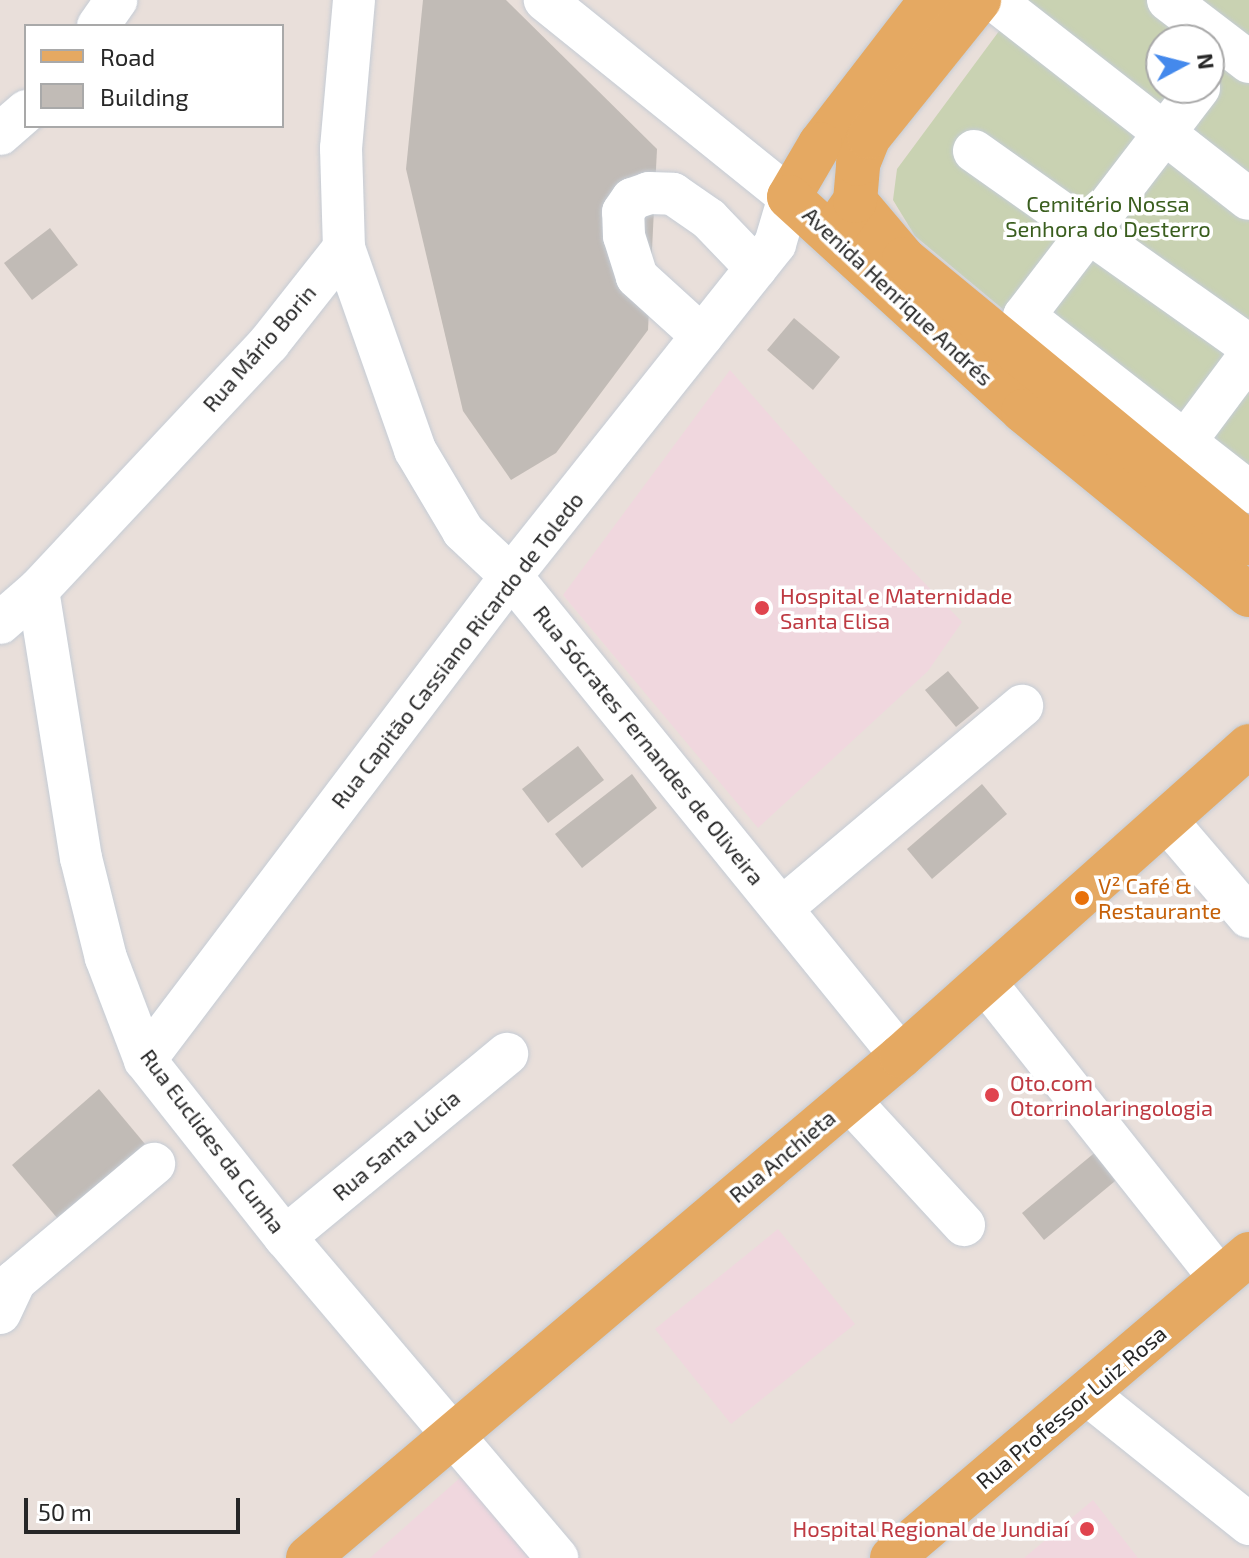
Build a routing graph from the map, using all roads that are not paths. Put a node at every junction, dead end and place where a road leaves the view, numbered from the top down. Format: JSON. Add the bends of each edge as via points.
{"nodes":[{"id":1,"x":116,"y":0,"type":"edge"},
{"id":2,"x":354,"y":0,"type":"edge"},
{"id":3,"x":545,"y":0,"type":"edge"},
{"id":4,"x":931,"y":0,"type":"edge"},
{"id":5,"x":979,"y":0,"type":"edge"},
{"id":6,"x":994,"y":0,"type":"edge"},
{"id":7,"x":1168,"y":0,"type":"edge"},
{"id":8,"x":99,"y":24,"type":"edge"},
{"id":9,"x":1234,"y":53,"type":"edge"},
{"id":10,"x":1186,"y":104,"type":"edge"},
{"id":11,"x":24,"y":113,"type":"edge"},
{"id":12,"x":1163,"y":132,"type":"junction"},
{"id":13,"x":0,"y":134,"type":"edge"},
{"id":14,"x":974,"y":151,"type":"dead end"},
{"id":15,"x":789,"y":197,"type":"junction"},
{"id":16,"x":1249,"y":199,"type":"edge"},
{"id":17,"x":844,"y":217,"type":"junction"},
{"id":18,"x":1084,"y":234,"type":"junction"},
{"id":19,"x":344,"y":248,"type":"junction"},
{"id":20,"x":766,"y":256,"type":"junction"},
{"id":21,"x":702,"y":336,"type":"junction"},
{"id":22,"x":1249,"y":346,"type":"edge"},
{"id":23,"x":1249,"y":356,"type":"edge"},
{"id":24,"x":1040,"y":372,"type":"junction"},
{"id":25,"x":1023,"y":411,"type":"junction"},
{"id":26,"x":1185,"y":442,"type":"junction"},
{"id":27,"x":1249,"y":492,"type":"edge"},
{"id":28,"x":1249,"y":543,"type":"edge"},
{"id":29,"x":511,"y":576,"type":"junction"},
{"id":30,"x":38,"y":590,"type":"junction"},
{"id":31,"x":1249,"y":595,"type":"edge"},
{"id":32,"x":0,"y":623,"type":"edge"},
{"id":33,"x":1022,"y":706,"type":"dead end"},
{"id":34,"x":1249,"y":746,"type":"edge"},
{"id":35,"x":1167,"y":821,"type":"junction"},
{"id":36,"x":782,"y":908,"type":"junction"},
{"id":37,"x":1249,"y":917,"type":"edge"},
{"id":38,"x":985,"y":982,"type":"junction"},
{"id":39,"x":507,"y":1054,"type":"dead end"},
{"id":40,"x":901,"y":1056,"type":"junction"},
{"id":41,"x":145,"y":1060,"type":"junction"},
{"id":42,"x":849,"y":1100,"type":"junction"},
{"id":43,"x":154,"y":1164,"type":"dead end"},
{"id":44,"x":964,"y":1225,"type":"dead end"},
{"id":45,"x":285,"y":1237,"type":"junction"},
{"id":46,"x":1235,"y":1266,"type":"edge"},
{"id":47,"x":5,"y":1285,"type":"edge"},
{"id":48,"x":1087,"y":1394,"type":"junction"},
{"id":49,"x":454,"y":1431,"type":"junction"},
{"id":50,"x":1249,"y":1524,"type":"edge"},
{"id":51,"x":308,"y":1558,"type":"edge"},
{"id":52,"x":557,"y":1558,"type":"edge"},
{"id":53,"x":892,"y":1558,"type":"edge"}],
"edges":[{"from":1,"to":8,"type":"street"},
{"from":2,"to":19,"type":"street","via":[[341,148]]},
{"from":3,"to":15,"type":"street","name":"Avenida Henrique Andrés"},
{"from":4,"to":15,"type":"main road","via":[[820,144]]},
{"from":5,"to":17,"type":"main road","via":[[869,137]]},
{"from":6,"to":12,"type":"street"},
{"from":7,"to":9,"type":"street"},
{"from":10,"to":12,"type":"street"},
{"from":11,"to":13,"type":"street"},
{"from":12,"to":16,"type":"street"},
{"from":12,"to":18,"type":"street"},
{"from":14,"to":18,"type":"street"},
{"from":15,"to":17,"type":"main road","name":"Avenida Henrique Andrés"},
{"from":15,"to":20,"type":"street","name":"Rua Capitão Cassiano Ricardo de Toledo"},
{"from":17,"to":20,"type":"street"},
{"from":17,"to":24,"type":"main road","name":"Avenida Henrique Andrés","via":[[904,259]]},
{"from":17,"to":25,"type":"main road","name":"Avenida Henrique Andrés"},
{"from":18,"to":22,"type":"street"},
{"from":18,"to":26,"type":"street","via":[[1025,312],[1025,321]]},
{"from":19,"to":29,"type":"street","name":"Rua Sócrates Fernandes de Oliveira","via":[[415,450],[463,531]]},
{"from":19,"to":30,"type":"street","name":"Rua Mário Borin","via":[[269,343]]},
{"from":20,"to":21,"type":"street","name":"Rua Capitão Cassiano Ricardo de Toledo"},
{"from":20,"to":21,"type":"street","via":[[673,194],[632,199],[623,212],[624,236],[637,277]]},
{"from":21,"to":29,"type":"street","name":"Rua Capitão Cassiano Ricardo de Toledo"},
{"from":23,"to":26,"type":"street"},
{"from":24,"to":25,"type":"main road","via":[[1024,377],[1017,389]]},
{"from":24,"to":28,"type":"main road","name":"Avenida Henrique Andrés"},
{"from":25,"to":31,"type":"main road","name":"Avenida Henrique Andrés"},
{"from":26,"to":27,"type":"street"},
{"from":29,"to":36,"type":"street","name":"Rua Sócrates Fernandes de Oliveira"},
{"from":29,"to":41,"type":"street","name":"Rua Capitão Cassiano Ricardo de Toledo"},
{"from":30,"to":32,"type":"street","name":"Rua Mário Borin"},
{"from":30,"to":41,"type":"street","name":"Rua Euclides da Cunha","via":[[81,858],[106,958]]},
{"from":33,"to":36,"type":"street"},
{"from":34,"to":35,"type":"main road","name":"Rua Anchieta"},
{"from":35,"to":37,"type":"street"},
{"from":35,"to":38,"type":"main road","name":"Rua Anchieta"},
{"from":36,"to":40,"type":"street","name":"Rua Sócrates Fernandes de Oliveira"},
{"from":38,"to":40,"type":"main road","name":"Rua Anchieta"},
{"from":38,"to":46,"type":"street"},
{"from":39,"to":45,"type":"street","name":"Rua Santa Lúcia"},
{"from":40,"to":42,"type":"main road","name":"Rua Anchieta"},
{"from":41,"to":45,"type":"street","name":"Rua Euclides da Cunha"},
{"from":42,"to":44,"type":"street"},
{"from":42,"to":49,"type":"main road","name":"Rua Anchieta"},
{"from":43,"to":47,"type":"street"},
{"from":45,"to":49,"type":"street","name":"Rua Euclides da Cunha"},
{"from":46,"to":48,"type":"main road","name":"Rua Professor Luiz Rosa"},
{"from":48,"to":50,"type":"street"},
{"from":48,"to":53,"type":"main road","name":"Rua Professor Luiz Rosa"},
{"from":49,"to":51,"type":"main road","name":"Rua Anchieta"},
{"from":49,"to":52,"type":"street","name":"Rua Euclides da Cunha"}]}
